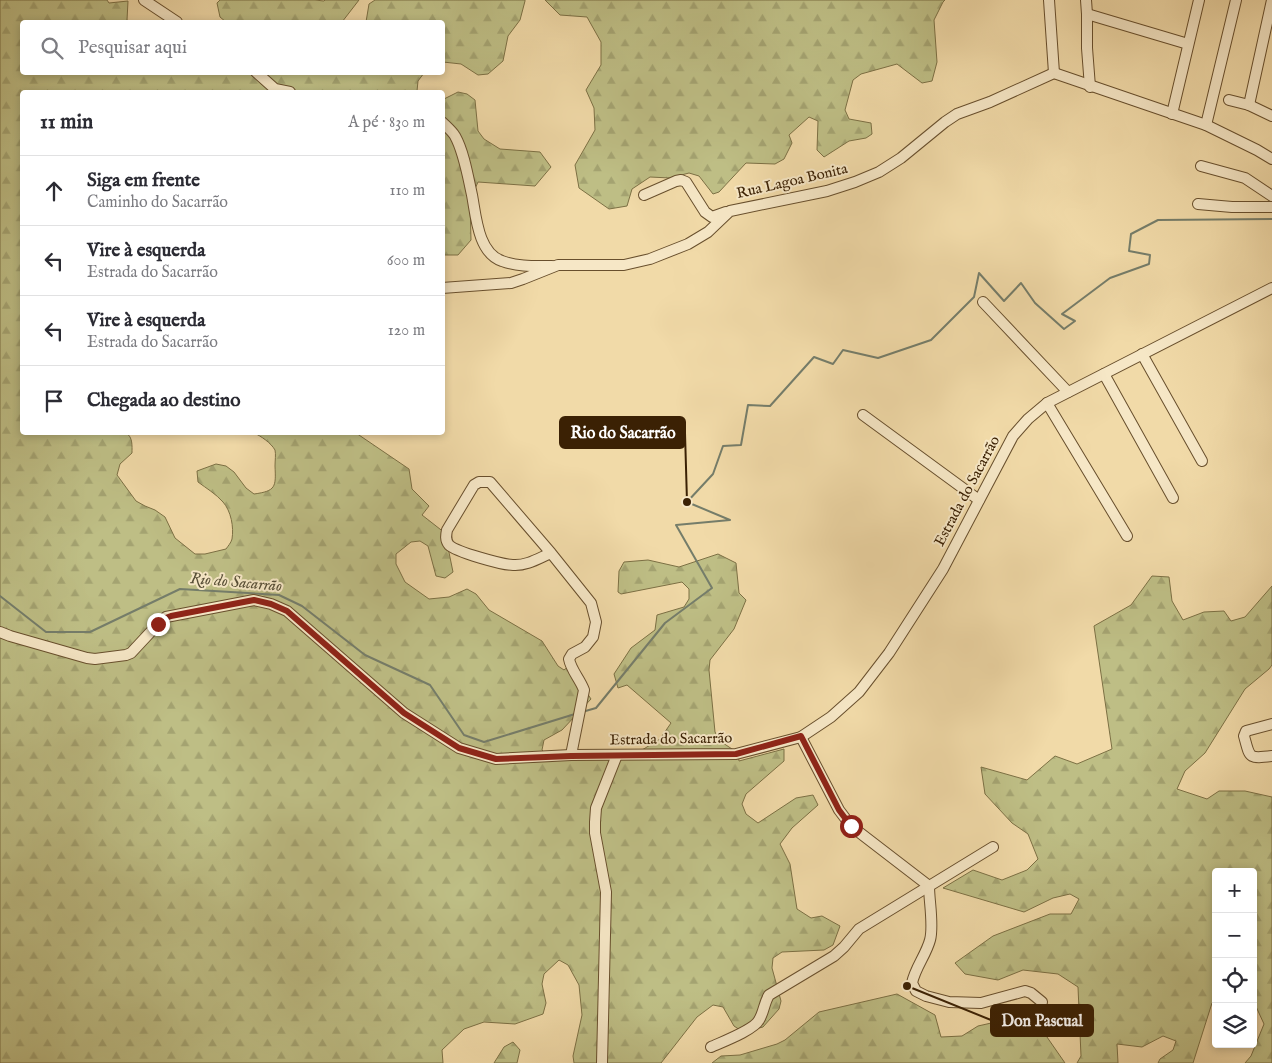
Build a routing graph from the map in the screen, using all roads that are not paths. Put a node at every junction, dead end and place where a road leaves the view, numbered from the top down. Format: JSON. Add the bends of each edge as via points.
{"nodes":[{"id":1,"x":144,"y":0,"type":"edge"},
{"id":2,"x":1049,"y":0,"type":"edge"},
{"id":3,"x":1086,"y":0,"type":"edge"},
{"id":4,"x":1199,"y":0,"type":"edge"},
{"id":5,"x":1236,"y":0,"type":"edge"},
{"id":6,"x":1272,"y":0,"type":"edge"},
{"id":7,"x":1087,"y":14,"type":"junction"},
{"id":8,"x":174,"y":20,"type":"edge"},
{"id":9,"x":1188,"y":44,"type":"junction"},
{"id":10,"x":1054,"y":73,"type":"junction"},
{"id":11,"x":259,"y":75,"type":"edge"},
{"id":12,"x":1090,"y":87,"type":"junction"},
{"id":13,"x":280,"y":90,"type":"edge"},
{"id":14,"x":1228,"y":100,"type":"dead end"},
{"id":15,"x":1249,"y":106,"type":"junction"},
{"id":16,"x":1172,"y":114,"type":"junction"},
{"id":17,"x":1272,"y":116,"type":"edge"},
{"id":18,"x":445,"y":125,"type":"edge"},
{"id":19,"x":1206,"y":125,"type":"junction"},
{"id":20,"x":1272,"y":159,"type":"edge"},
{"id":21,"x":1200,"y":166,"type":"dead end"},
{"id":22,"x":644,"y":195,"type":"dead end"},
{"id":23,"x":1272,"y":196,"type":"edge"},
{"id":24,"x":1198,"y":204,"type":"dead end"},
{"id":25,"x":1272,"y":207,"type":"edge"},
{"id":26,"x":730,"y":211,"type":"junction"},
{"id":27,"x":558,"y":266,"type":"junction"},
{"id":28,"x":445,"y":288,"type":"edge"},
{"id":29,"x":1272,"y":288,"type":"edge"},
{"id":30,"x":983,"y":302,"type":"dead end"},
{"id":31,"x":1142,"y":354,"type":"junction"},
{"id":32,"x":1104,"y":374,"type":"junction"},
{"id":33,"x":1068,"y":392,"type":"junction"},
{"id":34,"x":1047,"y":403,"type":"junction"},
{"id":35,"x":863,"y":415,"type":"dead end"},
{"id":36,"x":1202,"y":461,"type":"dead end"},
{"id":37,"x":1173,"y":498,"type":"dead end"},
{"id":38,"x":979,"y":500,"type":"junction"},
{"id":39,"x":1127,"y":536,"type":"dead end"},
{"id":40,"x":551,"y":553,"type":"junction"},
{"id":41,"x":0,"y":632,"type":"edge"},
{"id":42,"x":1272,"y":724,"type":"edge"},
{"id":43,"x":801,"y":736,"type":"junction"},
{"id":44,"x":617,"y":755,"type":"junction"},
{"id":45,"x":571,"y":756,"type":"junction"},
{"id":46,"x":1272,"y":756,"type":"edge"},
{"id":47,"x":993,"y":847,"type":"dead end"},
{"id":48,"x":928,"y":886,"type":"junction"},
{"id":49,"x":1042,"y":1002,"type":"dead end"},
{"id":50,"x":711,"y":1047,"type":"dead end"},
{"id":51,"x":602,"y":1063,"type":"edge"}],
"edges":[{"from":1,"to":8,"type":"street"},
{"from":2,"to":10,"type":"street"},
{"from":3,"to":7,"type":"street"},
{"from":4,"to":9,"type":"street"},
{"from":5,"to":19,"type":"street"},
{"from":6,"to":15,"type":"street"},
{"from":7,"to":9,"type":"street"},
{"from":7,"to":12,"type":"street"},
{"from":9,"to":16,"type":"street"},
{"from":10,"to":12,"type":"street"},
{"from":10,"to":26,"type":"street","name":"Rua Lagoa Bonita","via":[[957,114],[879,172],[827,192]]},
{"from":11,"to":13,"type":"street"},
{"from":12,"to":16,"type":"street"},
{"from":14,"to":15,"type":"street"},
{"from":15,"to":17,"type":"street"},
{"from":16,"to":19,"type":"street"},
{"from":18,"to":27,"type":"street","via":[[456,138],[466,166],[476,223],[490,254],[514,264]]},
{"from":19,"to":20,"type":"street"},
{"from":21,"to":23,"type":"street","via":[[1245,178]]},
{"from":22,"to":26,"type":"street","via":[[682,180],[708,216]]},
{"from":24,"to":25,"type":"street"},
{"from":26,"to":27,"type":"street","name":"Rua Lagoa Bonita","via":[[708,232],[650,259],[624,265]]},
{"from":27,"to":28,"type":"street","name":"Rua Lagoa Bonita","via":[[511,283]]},
{"from":29,"to":31,"type":"street","name":"Estrada do Sacarrão"},
{"from":30,"to":33,"type":"street"},
{"from":31,"to":32,"type":"street","name":"Estrada do Sacarrão"},
{"from":31,"to":36,"type":"street"},
{"from":32,"to":33,"type":"street","name":"Estrada do Sacarrão"},
{"from":32,"to":37,"type":"street"},
{"from":33,"to":34,"type":"street","name":"Estrada do Sacarrão"},
{"from":34,"to":38,"type":"street","name":"Estrada do Sacarrão","via":[[1013,436]]},
{"from":34,"to":39,"type":"street"},
{"from":35,"to":38,"type":"street"},
{"from":38,"to":43,"type":"street","name":"Estrada do Sacarrão","via":[[943,568],[860,692],[831,717]]},
{"from":40,"to":40,"type":"street","via":[[490,482],[474,485],[447,530],[446,538],[450,545],[493,562],[513,566],[530,563]]},
{"from":40,"to":45,"type":"street","via":[[591,603],[596,622],[593,637],[569,659],[584,690]]},
{"from":41,"to":45,"type":"street","name":"Estrada do Sacarrão","via":[[95,659],[131,653],[163,619],[171,616],[254,600],[287,611],[404,713],[459,748],[496,759]]},
{"from":42,"to":46,"type":"street","via":[[1246,731],[1244,736],[1251,756]]},
{"from":43,"to":44,"type":"street","name":"Estrada do Sacarrão","via":[[736,754]]},
{"from":43,"to":48,"type":"street","via":[[839,810],[851,826]]},
{"from":44,"to":45,"type":"street","name":"Estrada do Sacarrão"},
{"from":44,"to":51,"type":"street","via":[[596,808],[595,822],[606,892]]},
{"from":47,"to":48,"type":"street"},
{"from":48,"to":49,"type":"street","via":[[932,933],[914,973],[912,983],[916,991],[949,1002],[982,1003],[1025,991]]},
{"from":48,"to":50,"type":"street","via":[[859,928],[834,956],[769,995],[759,1021],[752,1028]]}]}
